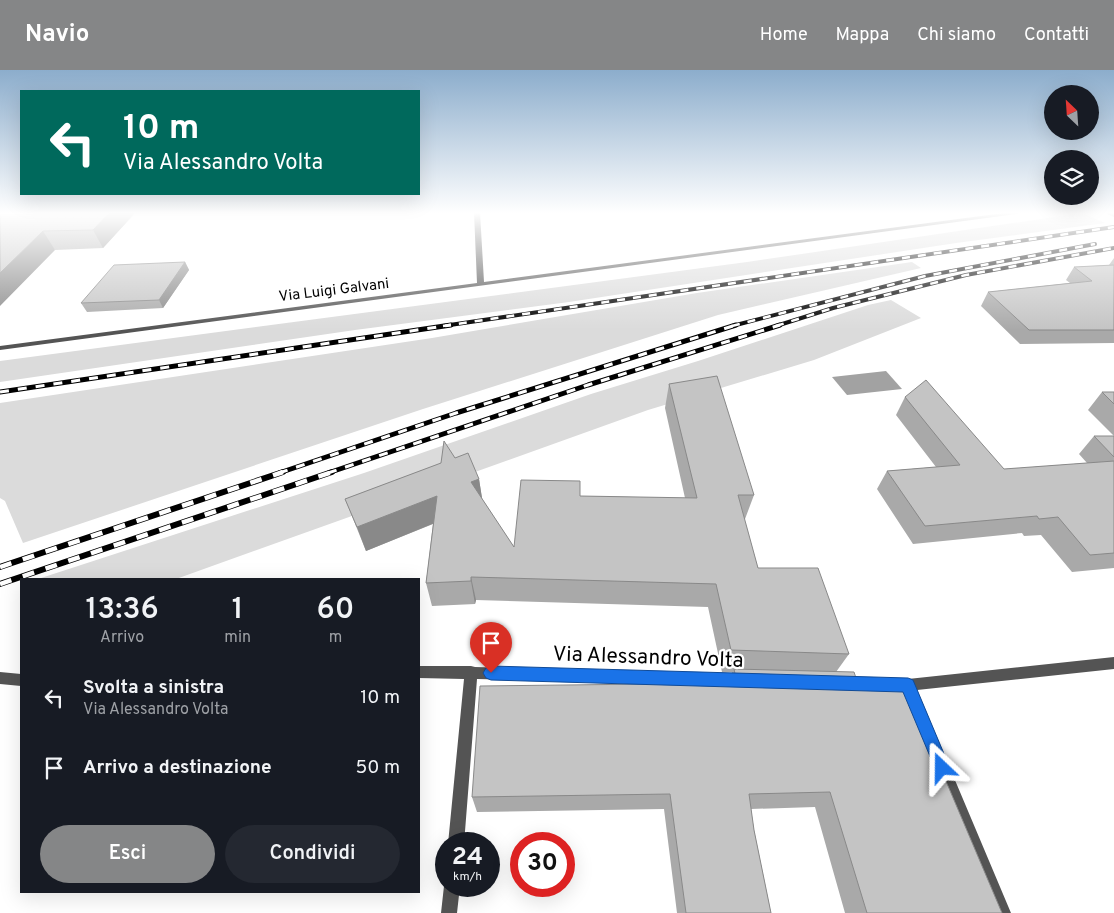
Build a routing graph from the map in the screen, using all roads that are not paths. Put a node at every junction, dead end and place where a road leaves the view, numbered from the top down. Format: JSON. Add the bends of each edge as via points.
{"nodes":[{"id":1,"x":479,"y":251,"type":"edge"},
{"id":2,"x":733,"y":251,"type":"edge"},
{"id":3,"x":481,"y":285,"type":"junction"},
{"id":4,"x":0,"y":348,"type":"edge"},
{"id":5,"x":1114,"y":663,"type":"edge"},
{"id":6,"x":420,"y":672,"type":"edge"},
{"id":7,"x":471,"y":672,"type":"junction"},
{"id":8,"x":0,"y":678,"type":"edge"},
{"id":9,"x":20,"y":680,"type":"edge"},
{"id":10,"x":758,"y":681,"type":"edge"},
{"id":11,"x":875,"y":684,"type":"edge"},
{"id":12,"x":908,"y":685,"type":"junction"},
{"id":13,"x":457,"y":832,"type":"edge"},
{"id":14,"x":451,"y":897,"type":"edge"},
{"id":15,"x":449,"y":913,"type":"edge"},
{"id":16,"x":1003,"y":913,"type":"edge"}],
"edges":[{"from":1,"to":3,"type":"street"},
{"from":2,"to":3,"type":"street","name":"Via Luigi Galvani"},
{"from":3,"to":4,"type":"street","name":"Via Luigi Galvani"},
{"from":5,"to":12,"type":"street"},
{"from":6,"to":7,"type":"street","name":"Via Alessandro Volta"},
{"from":7,"to":10,"type":"street","name":"Via Alessandro Volta"},
{"from":7,"to":13,"type":"street"},
{"from":8,"to":9,"type":"street"},
{"from":11,"to":12,"type":"street"},
{"from":12,"to":16,"type":"street"},
{"from":14,"to":15,"type":"street"}]}
